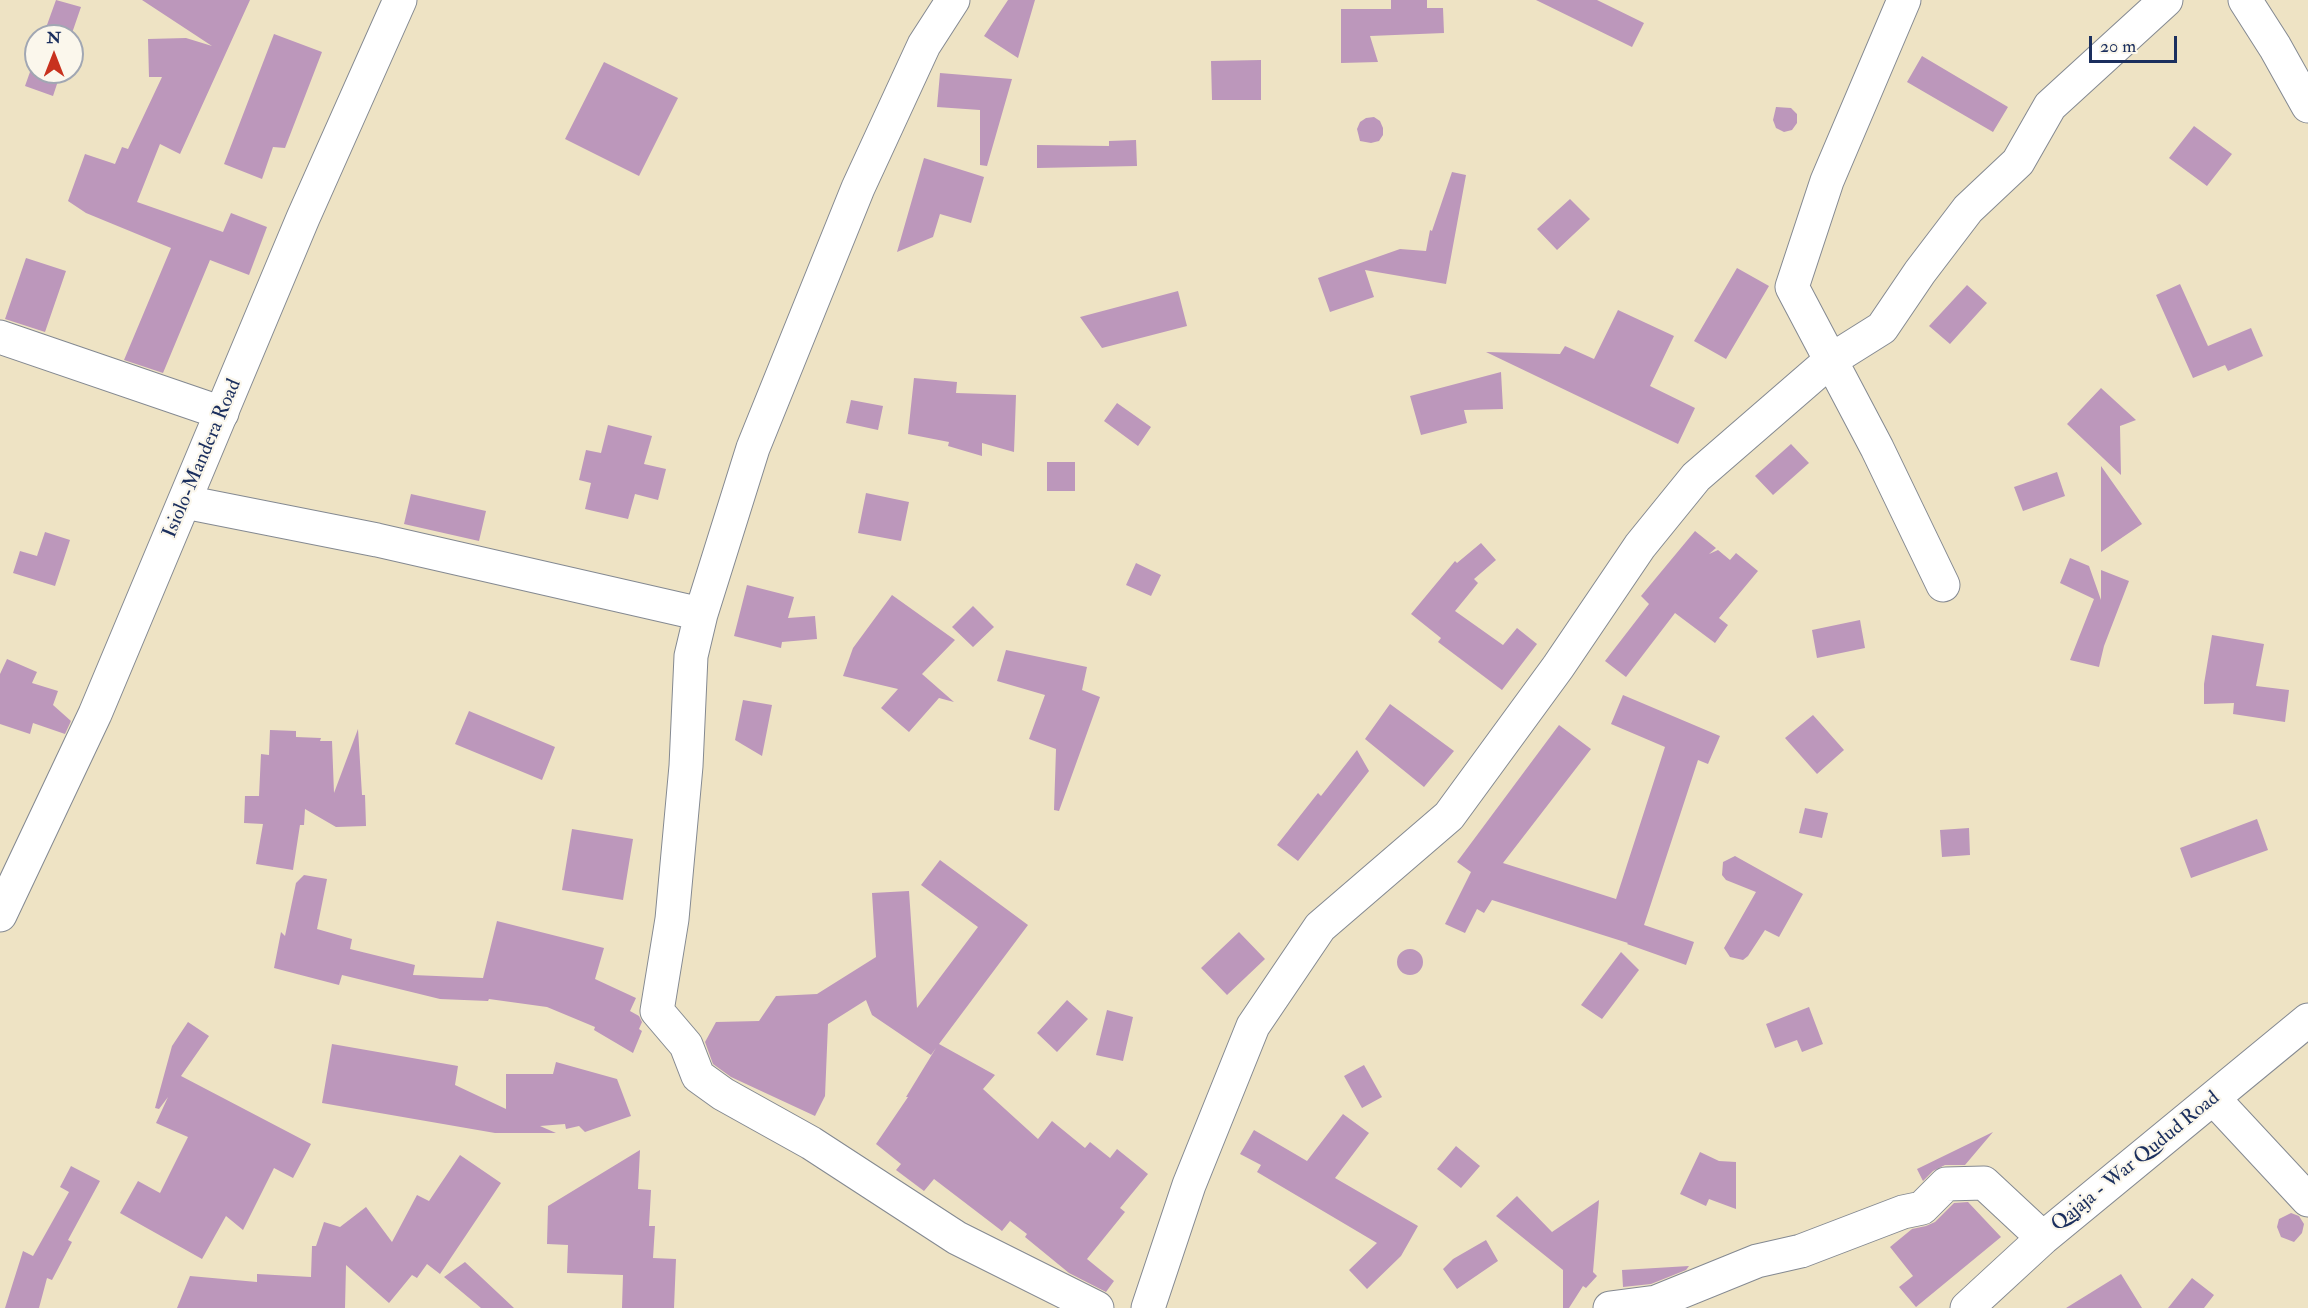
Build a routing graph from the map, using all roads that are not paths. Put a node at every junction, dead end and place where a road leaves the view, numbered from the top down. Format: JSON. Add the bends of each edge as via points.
{"nodes":[{"id":1,"x":400,"y":0,"type":"edge"},
{"id":2,"x":953,"y":0,"type":"edge"},
{"id":3,"x":1904,"y":0,"type":"edge"},
{"id":4,"x":2166,"y":0,"type":"edge"},
{"id":5,"x":2244,"y":0,"type":"edge"},
{"id":6,"x":2308,"y":106,"type":"edge"},
{"id":7,"x":0,"y":337,"type":"edge"},
{"id":8,"x":1831,"y":360,"type":"junction"},
{"id":9,"x":222,"y":413,"type":"junction"},
{"id":10,"x":185,"y":502,"type":"junction"},
{"id":11,"x":1943,"y":585,"type":"dead end"},
{"id":12,"x":701,"y":614,"type":"junction"},
{"id":13,"x":0,"y":915,"type":"edge"},
{"id":14,"x":2308,"y":1020,"type":"edge"},
{"id":15,"x":2214,"y":1099,"type":"junction"},
{"id":16,"x":2308,"y":1200,"type":"edge"},
{"id":17,"x":2043,"y":1238,"type":"junction"},
{"id":18,"x":1097,"y":1308,"type":"edge"},
{"id":19,"x":1148,"y":1308,"type":"edge"},
{"id":20,"x":1610,"y":1308,"type":"edge"},
{"id":21,"x":1967,"y":1308,"type":"edge"}],
"edges":[{"from":1,"to":9,"type":"main road","name":"Isiolo-Mandera Road"},
{"from":2,"to":12,"type":"main road","via":[[924,45],[858,188],[753,448]]},
{"from":3,"to":8,"type":"main road","via":[[1827,181],[1792,287]]},
{"from":4,"to":8,"type":"main road","via":[[2050,106],[2018,162],[1968,209],[1882,328]]},
{"from":5,"to":6,"type":"main road"},
{"from":7,"to":9,"type":"main road"},
{"from":8,"to":11,"type":"main road"},
{"from":8,"to":19,"type":"main road","via":[[1696,477],[1640,546],[1449,816],[1320,927],[1253,1026],[1189,1185]]},
{"from":9,"to":10,"type":"main road","name":"Isiolo-Mandera Road"},
{"from":10,"to":12,"type":"main road","via":[[377,540]]},
{"from":10,"to":13,"type":"main road","name":"Isiolo-Mandera Road","via":[[95,714]]},
{"from":12,"to":18,"type":"main road","via":[[691,656],[673,908],[657,1011],[686,1045],[698,1076],[723,1094],[812,1143],[957,1238]]},
{"from":14,"to":15,"type":"main road","name":"Qajaja - War Qudud Road"},
{"from":15,"to":16,"type":"main road"},
{"from":15,"to":17,"type":"main road","name":"Qajaja - War Qudud Road"},
{"from":17,"to":20,"type":"main road","via":[[1984,1183],[1946,1184],[1922,1208],[1801,1251],[1757,1261],[1656,1302]]},
{"from":17,"to":21,"type":"main road","name":"Qajaja - War Qudud Road"}]}
